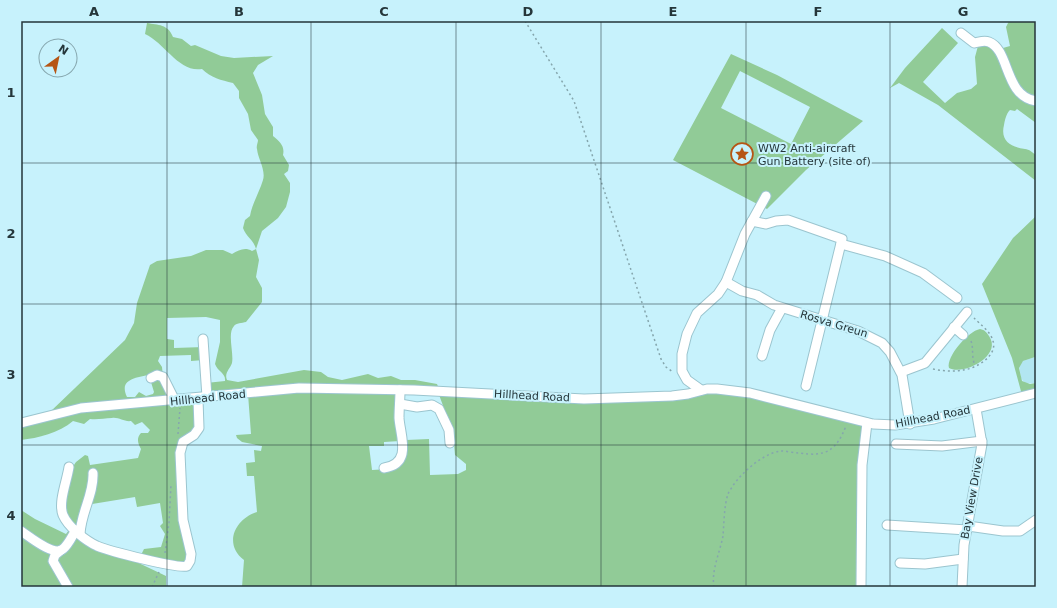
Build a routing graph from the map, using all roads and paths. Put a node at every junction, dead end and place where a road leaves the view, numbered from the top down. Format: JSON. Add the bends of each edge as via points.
{"nodes":[{"id":1,"x":525,"y":21,"type":"edge"},
{"id":2,"x":961,"y":33,"type":"dead end"},
{"id":3,"x":1036,"y":101,"type":"edge"},
{"id":4,"x":766,"y":196,"type":"dead end"},
{"id":5,"x":752,"y":221,"type":"junction"},
{"id":6,"x":841,"y":241,"type":"junction"},
{"id":7,"x":726,"y":282,"type":"junction"},
{"id":8,"x":957,"y":298,"type":"dead end"},
{"id":9,"x":782,"y":308,"type":"junction"},
{"id":10,"x":967,"y":312,"type":"joint"},
{"id":11,"x":822,"y":321,"type":"junction"},
{"id":12,"x":954,"y":327,"type":"junction"},
{"id":13,"x":963,"y":335,"type":"joint"},
{"id":14,"x":203,"y":339,"type":"dead end"},
{"id":15,"x":762,"y":356,"type":"dead end"},
{"id":16,"x":922,"y":365,"type":"junction"},
{"id":17,"x":975,"y":366,"type":"junction"},
{"id":18,"x":901,"y":372,"type":"junction"},
{"id":19,"x":684,"y":376,"type":"junction"},
{"id":20,"x":151,"y":378,"type":"dead end"},
{"id":21,"x":806,"y":386,"type":"dead end"},
{"id":22,"x":400,"y":390,"type":"junction"},
{"id":23,"x":701,"y":390,"type":"junction"},
{"id":24,"x":1036,"y":393,"type":"edge"},
{"id":25,"x":202,"y":398,"type":"junction"},
{"id":26,"x":178,"y":401,"type":"junction"},
{"id":27,"x":400,"y":404,"type":"junction"},
{"id":28,"x":976,"y":409,"type":"junction"},
{"id":29,"x":849,"y":418,"type":"junction"},
{"id":30,"x":21,"y":423,"type":"edge"},
{"id":31,"x":867,"y":423,"type":"junction"},
{"id":32,"x":910,"y":424,"type":"junction"},
{"id":33,"x":178,"y":436,"type":"dead end"},
{"id":34,"x":982,"y":441,"type":"junction"},
{"id":35,"x":450,"y":443,"type":"dead end"},
{"id":36,"x":896,"y":444,"type":"dead end"},
{"id":37,"x":69,"y":467,"type":"dead end"},
{"id":38,"x":384,"y":468,"type":"dead end"},
{"id":39,"x":93,"y":473,"type":"dead end"},
{"id":40,"x":172,"y":480,"type":"dead end"},
{"id":41,"x":1036,"y":520,"type":"edge"},
{"id":42,"x":887,"y":525,"type":"dead end"},
{"id":43,"x":968,"y":528,"type":"junction"},
{"id":44,"x":21,"y":531,"type":"edge"},
{"id":45,"x":78,"y":532,"type":"junction"},
{"id":46,"x":61,"y":550,"type":"junction"},
{"id":47,"x":962,"y":559,"type":"junction"},
{"id":48,"x":163,"y":563,"type":"junction"},
{"id":49,"x":900,"y":563,"type":"dead end"},
{"id":50,"x":68,"y":587,"type":"edge"},
{"id":51,"x":152,"y":587,"type":"edge"},
{"id":52,"x":714,"y":587,"type":"edge"},
{"id":53,"x":861,"y":587,"type":"edge"},
{"id":54,"x":962,"y":587,"type":"edge"}],
"edges":[{"from":1,"to":19,"type":"path","via":[[574,101],[662,362],[668,369]]},
{"from":2,"to":3,"type":"street","via":[[974,43],[992,43],[1017,90],[1027,99]]},
{"from":4,"to":5,"type":"street"},
{"from":5,"to":6,"type":"street","via":[[766,224],[788,220]]},
{"from":5,"to":7,"type":"street"},
{"from":6,"to":8,"type":"street","via":[[884,256],[923,274]]},
{"from":6,"to":11,"type":"street"},
{"from":7,"to":9,"type":"street","name":"Rosva Greun"},
{"from":7,"to":19,"type":"street","via":[[691,322],[682,354]]},
{"from":9,"to":11,"type":"street","name":"Rosva Greun"},
{"from":9,"to":15,"type":"street","via":[[770,330]]},
{"from":10,"to":12,"type":"street"},
{"from":10,"to":17,"type":"path","via":[[984,327],[993,341],[994,349],[989,356]]},
{"from":11,"to":18,"type":"street","name":"Rosva Greun","via":[[877,339],[890,352]]},
{"from":11,"to":21,"type":"street"},
{"from":12,"to":13,"type":"street"},
{"from":12,"to":16,"type":"street"},
{"from":13,"to":17,"type":"path","via":[[971,340],[973,345],[972,358]]},
{"from":14,"to":25,"type":"street"},
{"from":16,"to":17,"type":"path","via":[[945,372]]},
{"from":16,"to":18,"type":"street"},
{"from":18,"to":32,"type":"street","name":"Rosva Greun"},
{"from":19,"to":23,"type":"street"},
{"from":20,"to":26,"type":"street","via":[[157,375],[163,377]]},
{"from":22,"to":23,"type":"street","name":"Hillhead Road","via":[[584,398],[672,396]]},
{"from":22,"to":25,"type":"street","name":"Hillhead Road","via":[[299,388]]},
{"from":22,"to":27,"type":"street"},
{"from":23,"to":29,"type":"street","name":"Hillhead Road","via":[[739,391]]},
{"from":24,"to":28,"type":"street","name":"Hillhead Road"},
{"from":25,"to":26,"type":"street","name":"Hillhead Road"},
{"from":25,"to":48,"type":"street","via":[[199,428],[194,436],[183,442],[180,453],[183,520],[191,554],[190,561],[184,567]]},
{"from":26,"to":30,"type":"street","name":"Hillhead Road","via":[[81,408]]},
{"from":26,"to":33,"type":"path"},
{"from":27,"to":35,"type":"street","via":[[416,407],[432,405],[438,408],[449,430]]},
{"from":27,"to":38,"type":"street","via":[[403,449],[395,464]]},
{"from":28,"to":32,"type":"street","name":"Hillhead Road"},
{"from":28,"to":34,"type":"street","name":"Bay View Drive"},
{"from":29,"to":31,"type":"street","name":"Hillhead Road"},
{"from":29,"to":52,"type":"path","via":[[840,441],[830,450],[813,455],[780,451],[749,468],[740,476],[728,497]]},
{"from":31,"to":32,"type":"street","name":"Hillhead Road","via":[[886,426]]},
{"from":31,"to":53,"type":"street","via":[[862,465]]},
{"from":34,"to":36,"type":"street","via":[[942,446]]},
{"from":34,"to":43,"type":"street","name":"Bay View Drive"},
{"from":37,"to":45,"type":"street","via":[[62,511],[65,519]]},
{"from":39,"to":45,"type":"street","via":[[93,487]]},
{"from":40,"to":48,"type":"path"},
{"from":41,"to":43,"type":"street","via":[[1020,531]]},
{"from":42,"to":43,"type":"street"},
{"from":43,"to":47,"type":"street","name":"Bay View Drive"},
{"from":44,"to":46,"type":"street","via":[[48,548]]},
{"from":45,"to":46,"type":"street"},
{"from":45,"to":48,"type":"street","via":[[98,546]]},
{"from":46,"to":50,"type":"street","via":[[53,561]]},
{"from":47,"to":49,"type":"street","via":[[925,564]]},
{"from":47,"to":54,"type":"street","name":"Bay View Drive"},
{"from":48,"to":51,"type":"path"}]}
